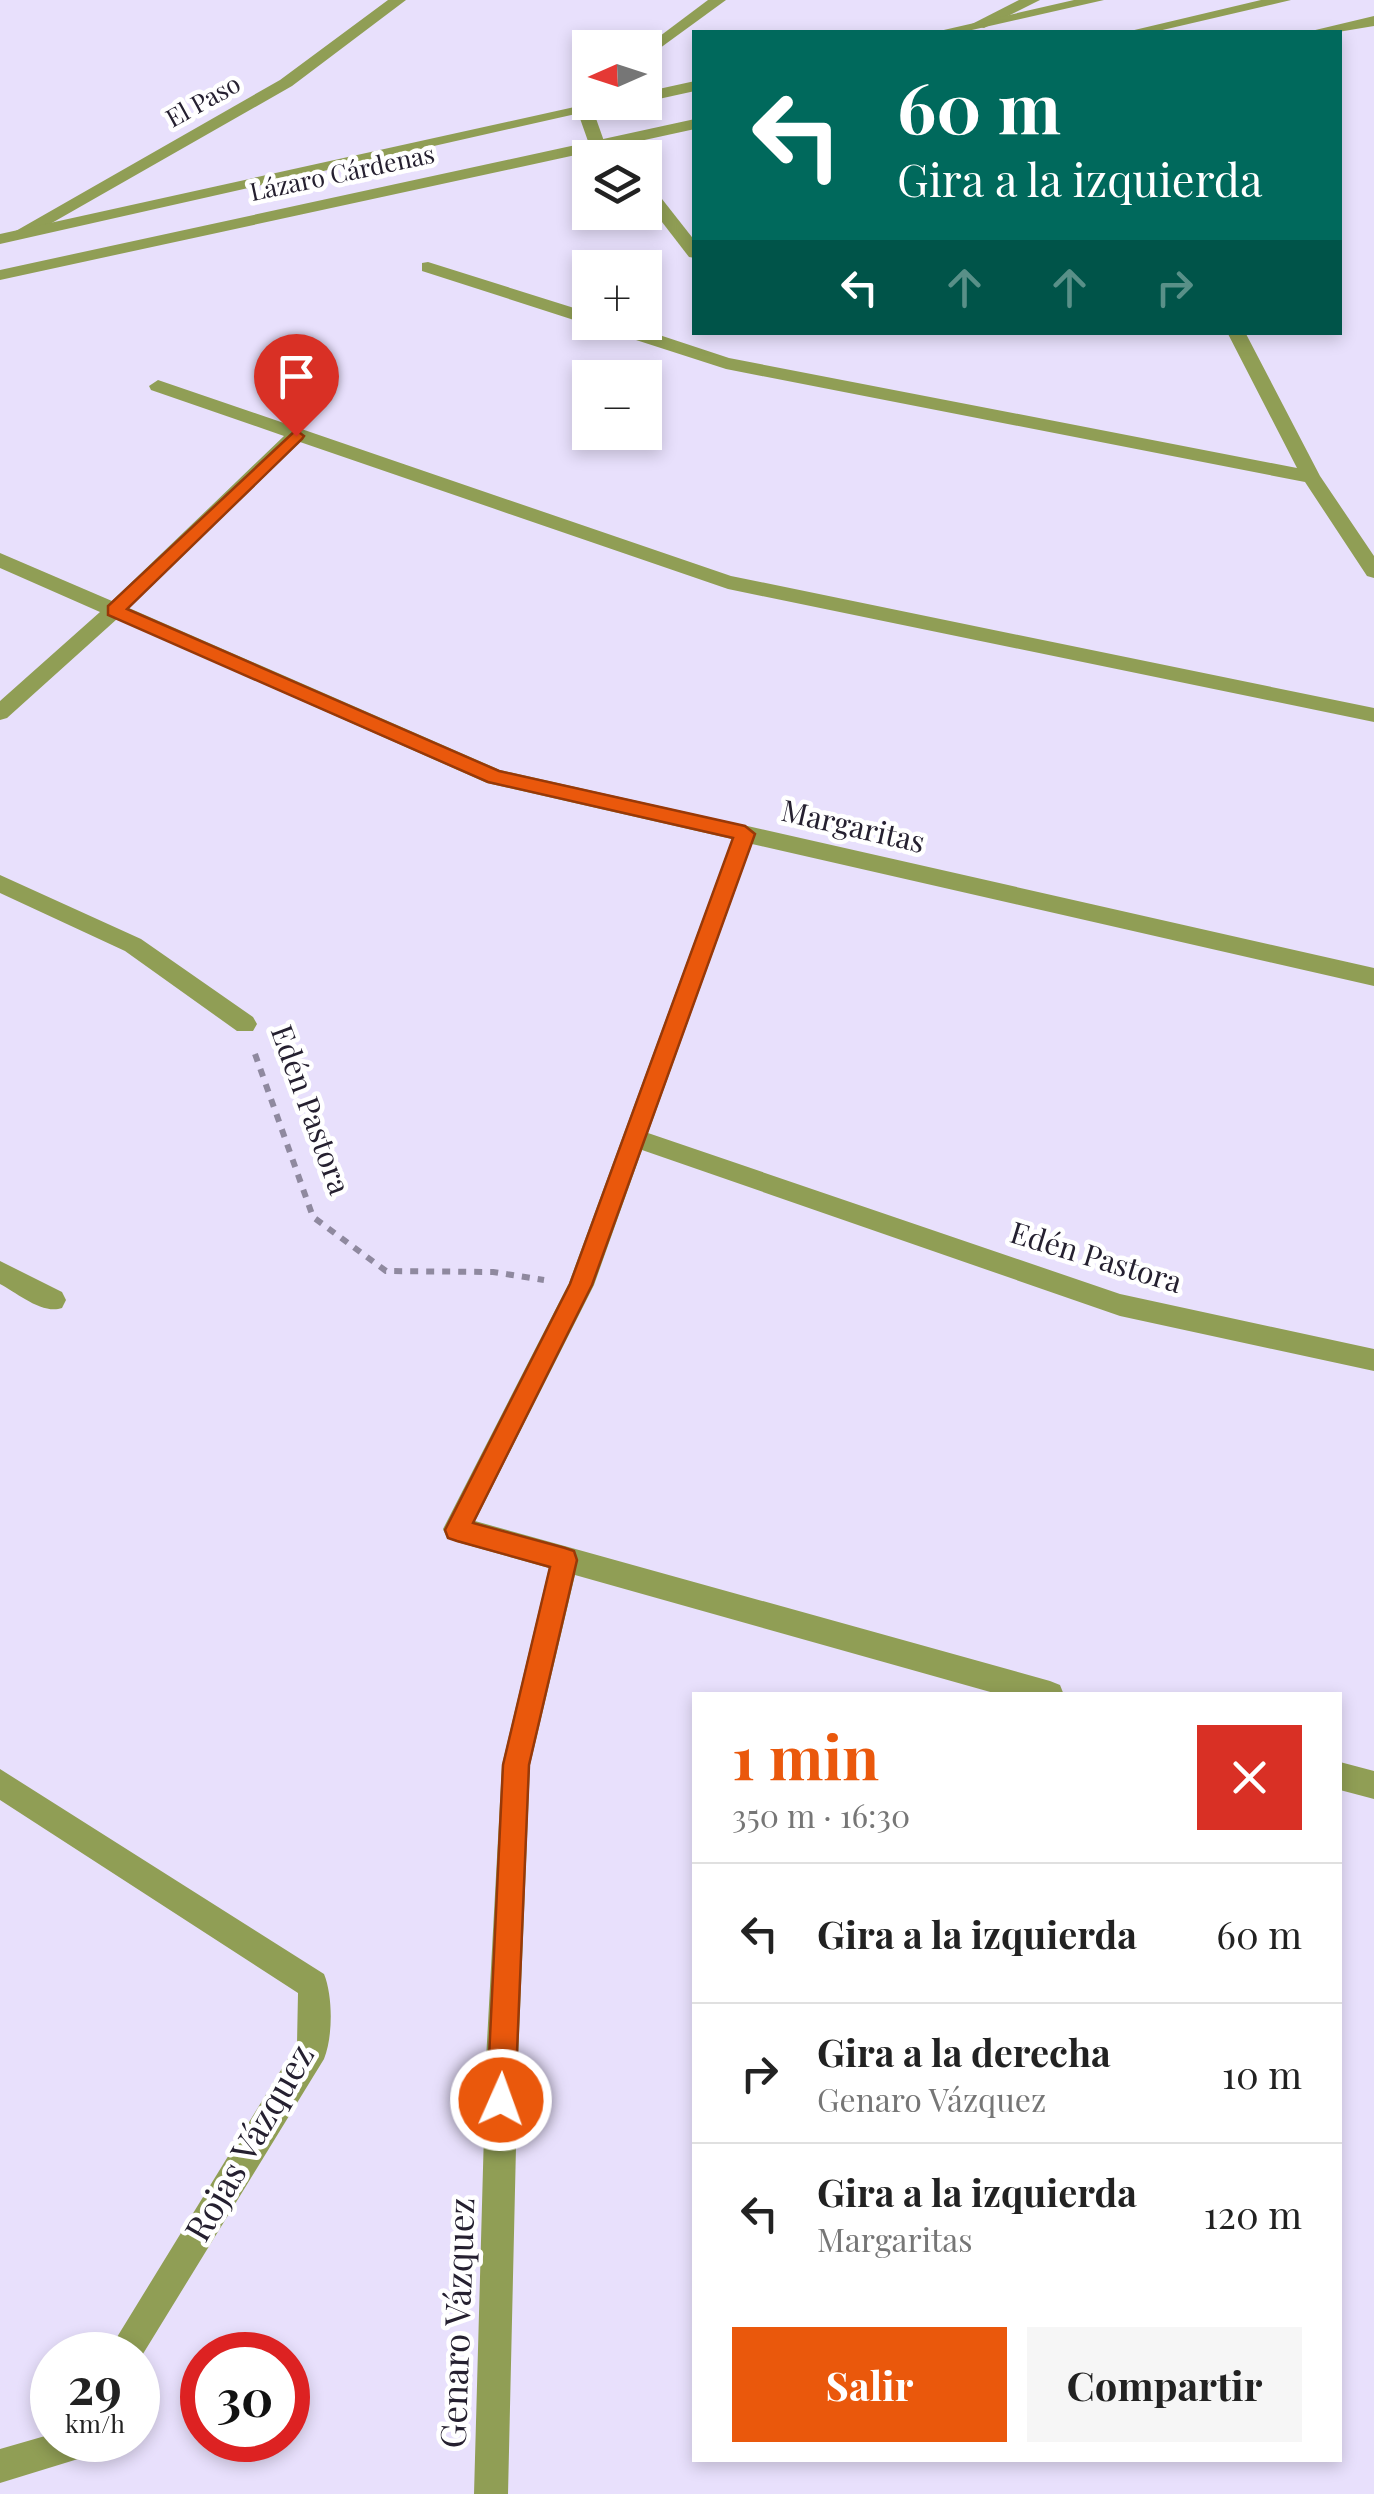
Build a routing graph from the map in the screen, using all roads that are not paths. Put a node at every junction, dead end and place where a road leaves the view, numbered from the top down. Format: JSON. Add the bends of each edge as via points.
{"nodes":[{"id":1,"x":398,"y":0,"type":"edge"},
{"id":2,"x":718,"y":0,"type":"edge"},
{"id":3,"x":1032,"y":0,"type":"edge"},
{"id":4,"x":1096,"y":0,"type":"edge"},
{"id":5,"x":1283,"y":0,"type":"edge"},
{"id":6,"x":1374,"y":21,"type":"edge"},
{"id":7,"x":978,"y":25,"type":"junction"},
{"id":8,"x":953,"y":30,"type":"edge"},
{"id":9,"x":1143,"y":30,"type":"edge"},
{"id":10,"x":1327,"y":30,"type":"edge"},
{"id":11,"x":662,"y":41,"type":"edge"},
{"id":12,"x":692,"y":87,"type":"edge"},
{"id":13,"x":662,"y":93,"type":"edge"},
{"id":14,"x":572,"y":109,"type":"edge"},
{"id":15,"x":692,"y":125,"type":"edge"},
{"id":16,"x":617,"y":140,"type":"edge"},
{"id":17,"x":572,"y":149,"type":"edge"},
{"id":18,"x":662,"y":211,"type":"edge"},
{"id":19,"x":22,"y":232,"type":"junction"},
{"id":20,"x":0,"y":239,"type":"edge"},
{"id":21,"x":692,"y":249,"type":"edge"},
{"id":22,"x":428,"y":267,"type":"dead end"},
{"id":23,"x":0,"y":275,"type":"edge"},
{"id":24,"x":572,"y":313,"type":"edge"},
{"id":25,"x":1238,"y":335,"type":"edge"},
{"id":26,"x":655,"y":340,"type":"edge"},
{"id":27,"x":158,"y":386,"type":"dead end"},
{"id":28,"x":296,"y":436,"type":"junction"},
{"id":29,"x":1310,"y":477,"type":"junction"},
{"id":30,"x":0,"y":560,"type":"edge"},
{"id":31,"x":1374,"y":571,"type":"edge"},
{"id":32,"x":114,"y":611,"type":"junction"},
{"id":33,"x":0,"y":713,"type":"edge"},
{"id":34,"x":1374,"y":715,"type":"edge"},
{"id":35,"x":745,"y":834,"type":"junction"},
{"id":36,"x":0,"y":883,"type":"edge"},
{"id":37,"x":1374,"y":976,"type":"edge"},
{"id":38,"x":245,"y":1024,"type":"road end"},
{"id":39,"x":634,"y":1138,"type":"junction"},
{"id":40,"x":0,"y":1272,"type":"edge"},
{"id":41,"x":53,"y":1300,"type":"dead end"},
{"id":42,"x":1374,"y":1360,"type":"edge"},
{"id":43,"x":565,"y":1560,"type":"junction"},
{"id":44,"x":1039,"y":1692,"type":"edge"},
{"id":45,"x":1342,"y":1777,"type":"edge"},
{"id":46,"x":0,"y":1784,"type":"edge"},
{"id":47,"x":1374,"y":1785,"type":"edge"},
{"id":48,"x":137,"y":2332,"type":"edge"},
{"id":49,"x":30,"y":2457,"type":"edge"},
{"id":50,"x":0,"y":2466,"type":"edge"},
{"id":51,"x":490,"y":2494,"type":"edge"}],
"edges":[{"from":1,"to":19,"type":"street","name":"El Paso","via":[[286,83]]},
{"from":2,"to":11,"type":"street"},
{"from":3,"to":7,"type":"street"},
{"from":4,"to":7,"type":"street"},
{"from":5,"to":9,"type":"street"},
{"from":6,"to":10,"type":"street"},
{"from":7,"to":8,"type":"street"},
{"from":12,"to":13,"type":"street"},
{"from":14,"to":19,"type":"street","name":"Lázaro Cárdenas"},
{"from":15,"to":16,"type":"street","name":"Lázaro Cárdenas"},
{"from":17,"to":23,"type":"street","name":"Lázaro Cárdenas"},
{"from":18,"to":21,"type":"street"},
{"from":19,"to":20,"type":"street","name":"Lázaro Cárdenas"},
{"from":22,"to":24,"type":"street"},
{"from":25,"to":29,"type":"street"},
{"from":26,"to":29,"type":"street","via":[[726,363]]},
{"from":27,"to":28,"type":"street"},
{"from":28,"to":32,"type":"street"},
{"from":28,"to":34,"type":"street","via":[[728,582]]},
{"from":29,"to":31,"type":"street"},
{"from":30,"to":32,"type":"street","name":"Margaritas"},
{"from":32,"to":33,"type":"street"},
{"from":32,"to":35,"type":"street","name":"Margaritas","via":[[495,777]]},
{"from":35,"to":37,"type":"street","name":"Margaritas"},
{"from":35,"to":39,"type":"street"},
{"from":36,"to":38,"type":"street","name":"Edén Pastora","via":[[133,945]]},
{"from":39,"to":42,"type":"street","name":"Edén Pastora","via":[[1120,1305]]},
{"from":39,"to":43,"type":"street","via":[[581,1285],[457,1530]]},
{"from":40,"to":41,"type":"street"},
{"from":43,"to":44,"type":"street"},
{"from":43,"to":51,"type":"street","name":"Genaro Vázquez","via":[[516,1765]]},
{"from":45,"to":47,"type":"street"},
{"from":46,"to":48,"type":"street","name":"Rojas Vázquez","via":[[313,1985],[313,2048]]},
{"from":49,"to":50,"type":"street"}]}
